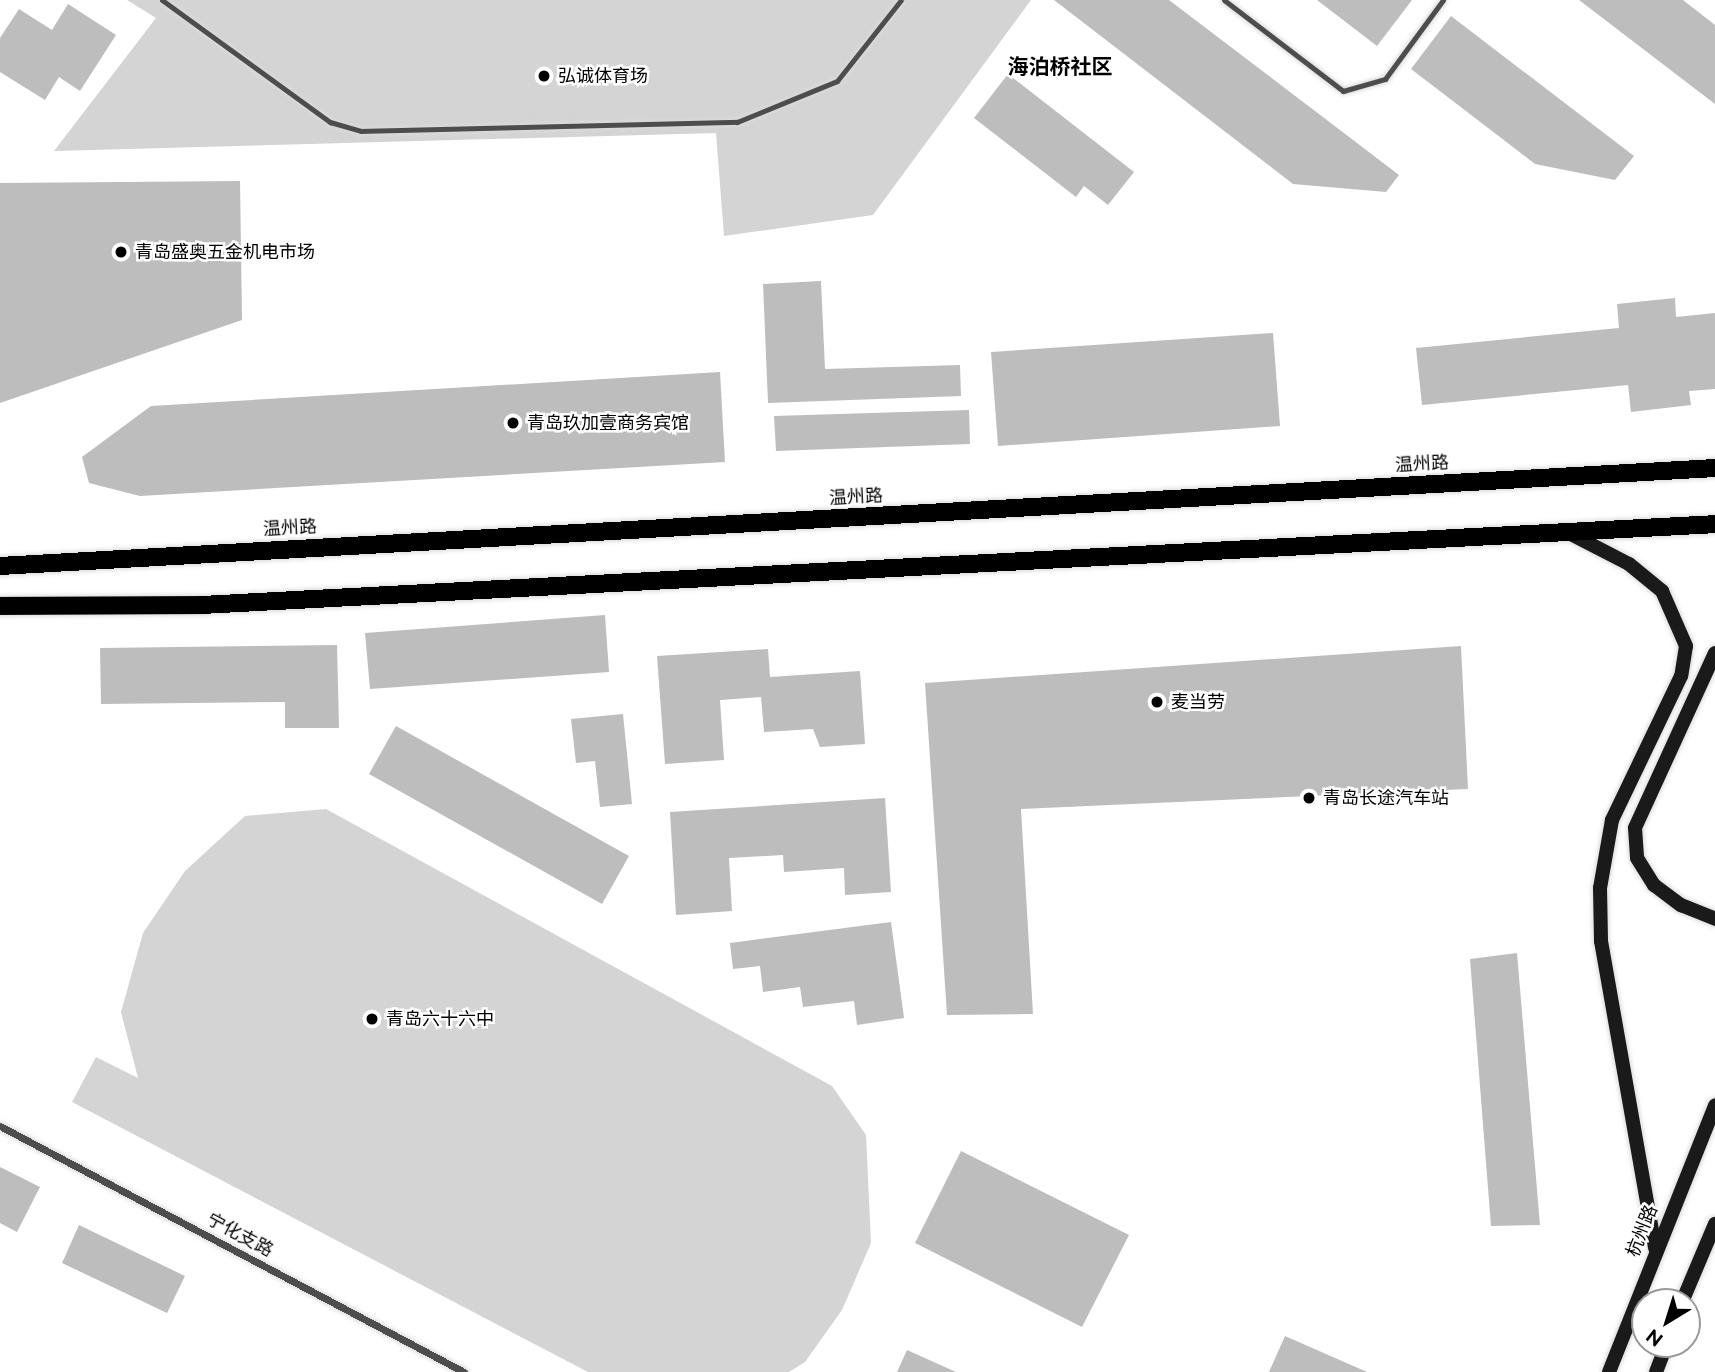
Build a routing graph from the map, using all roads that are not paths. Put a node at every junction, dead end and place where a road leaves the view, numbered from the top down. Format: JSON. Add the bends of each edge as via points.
{"nodes":[{"id":1,"x":162,"y":0,"type":"edge"},
{"id":2,"x":901,"y":0,"type":"edge"},
{"id":3,"x":1224,"y":0,"type":"edge"},
{"id":4,"x":1443,"y":0,"type":"edge"},
{"id":5,"x":1715,"y":468,"type":"edge"},
{"id":6,"x":1715,"y":524,"type":"edge"},
{"id":7,"x":1567,"y":532,"type":"junction"},
{"id":8,"x":0,"y":566,"type":"edge"},
{"id":9,"x":0,"y":606,"type":"edge"},
{"id":10,"x":1715,"y":653,"type":"edge"},
{"id":11,"x":1715,"y":919,"type":"edge"},
{"id":12,"x":1715,"y":1105,"type":"edge"},
{"id":13,"x":0,"y":1126,"type":"edge"},
{"id":14,"x":1715,"y":1224,"type":"edge"},
{"id":15,"x":1655,"y":1248,"type":"junction"},
{"id":16,"x":1688,"y":1288,"type":"edge"},
{"id":17,"x":464,"y":1372,"type":"edge"},
{"id":18,"x":1609,"y":1372,"type":"edge"}],
"edges":[{"from":1,"to":2,"type":"lane","via":[[330,122],[361,131],[737,122],[836,81]]},
{"from":3,"to":4,"type":"lane","via":[[1343,91],[1385,79]]},
{"from":5,"to":8,"type":"main road","name":"温州路"},
{"from":6,"to":7,"type":"main road"},
{"from":7,"to":9,"type":"main road","via":[[202,606]]},
{"from":7,"to":15,"type":"main road","via":[[1629,564],[1662,591],[1685,646],[1681,676],[1612,820],[1600,888],[1601,941]]},
{"from":10,"to":11,"type":"main road","via":[[1635,828],[1637,858],[1654,885],[1681,905]]},
{"from":12,"to":15,"type":"main road","name":"杭州路"},
{"from":13,"to":17,"type":"street","name":"宁化支路"},
{"from":14,"to":16,"type":"main road"},
{"from":15,"to":18,"type":"main road","name":"杭州路"}]}
